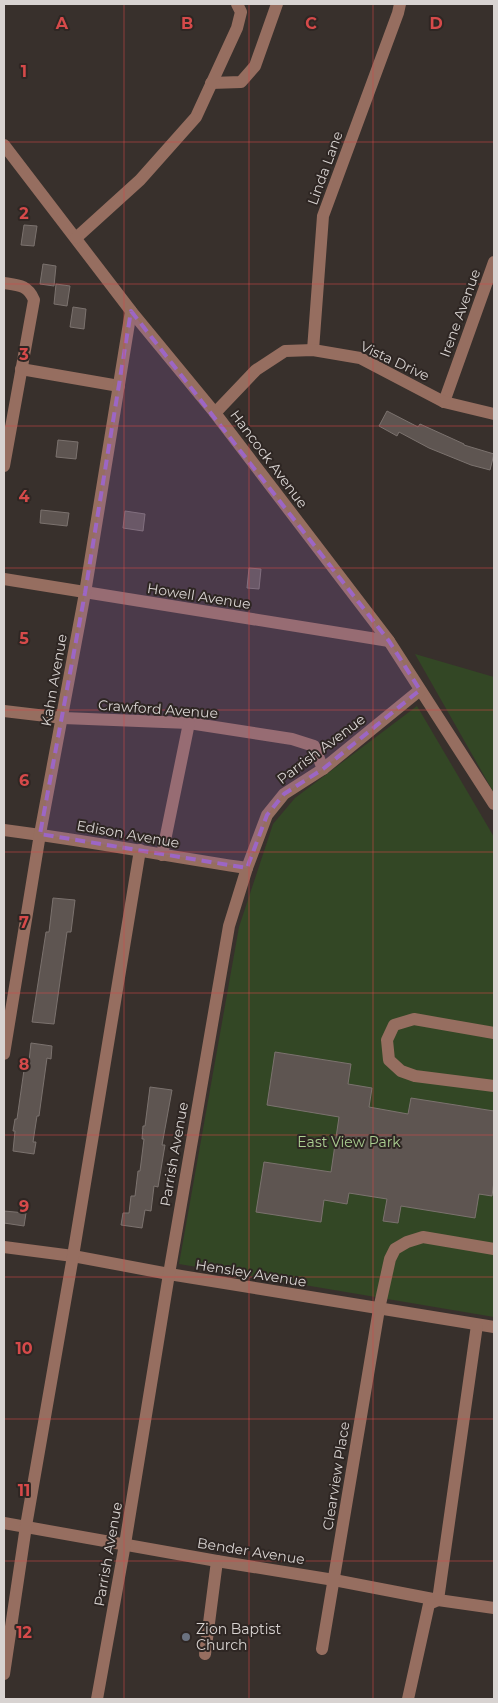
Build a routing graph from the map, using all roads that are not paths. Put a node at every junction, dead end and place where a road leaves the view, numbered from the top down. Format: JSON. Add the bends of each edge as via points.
{"nodes":[{"id":1,"x":237,"y":4,"type":"edge"},
{"id":2,"x":277,"y":4,"type":"edge"},
{"id":3,"x":400,"y":4,"type":"edge"},
{"id":4,"x":211,"y":84,"type":"junction"},
{"id":5,"x":4,"y":144,"type":"edge"},
{"id":6,"x":76,"y":238,"type":"junction"},
{"id":7,"x":494,"y":262,"type":"edge"},
{"id":8,"x":4,"y":283,"type":"edge"},
{"id":9,"x":131,"y":311,"type":"junction"},
{"id":10,"x":312,"y":350,"type":"junction"},
{"id":11,"x":21,"y":369,"type":"junction"},
{"id":12,"x":119,"y":386,"type":"junction"},
{"id":13,"x":444,"y":402,"type":"junction"},
{"id":14,"x":215,"y":413,"type":"junction"},
{"id":15,"x":494,"y":414,"type":"edge"},
{"id":16,"x":4,"y":466,"type":"edge"},
{"id":17,"x":4,"y":579,"type":"edge"},
{"id":18,"x":85,"y":593,"type":"junction"},
{"id":19,"x":389,"y":641,"type":"junction"},
{"id":20,"x":420,"y":690,"type":"junction"},
{"id":21,"x":4,"y":711,"type":"edge"},
{"id":22,"x":63,"y":718,"type":"junction"},
{"id":23,"x":189,"y":723,"type":"junction"},
{"id":24,"x":323,"y":769,"type":"junction"},
{"id":25,"x":494,"y":804,"type":"edge"},
{"id":26,"x":4,"y":830,"type":"edge"},
{"id":27,"x":40,"y":834,"type":"junction"},
{"id":28,"x":140,"y":850,"type":"junction"},
{"id":29,"x":162,"y":855,"type":"junction"},
{"id":30,"x":247,"y":868,"type":"junction"},
{"id":31,"x":494,"y":1033,"type":"edge"},
{"id":32,"x":4,"y":1054,"type":"edge"},
{"id":33,"x":494,"y":1086,"type":"edge"},
{"id":34,"x":4,"y":1247,"type":"edge"},
{"id":35,"x":494,"y":1248,"type":"edge"},
{"id":36,"x":72,"y":1256,"type":"junction"},
{"id":37,"x":169,"y":1274,"type":"junction"},
{"id":38,"x":379,"y":1309,"type":"junction"},
{"id":39,"x":477,"y":1324,"type":"junction"},
{"id":40,"x":494,"y":1327,"type":"edge"},
{"id":41,"x":4,"y":1523,"type":"edge"},
{"id":42,"x":26,"y":1526,"type":"junction"},
{"id":43,"x":125,"y":1544,"type":"junction"},
{"id":44,"x":218,"y":1561,"type":"junction"},
{"id":45,"x":334,"y":1580,"type":"junction"},
{"id":46,"x":438,"y":1600,"type":"junction"},
{"id":47,"x":494,"y":1608,"type":"edge"},
{"id":48,"x":322,"y":1649,"type":"dead end"},
{"id":49,"x":205,"y":1654,"type":"dead end"},
{"id":50,"x":4,"y":1674,"type":"edge"},
{"id":51,"x":97,"y":1699,"type":"edge"},
{"id":52,"x":408,"y":1699,"type":"edge"}],
"edges":[{"from":1,"to":4,"type":"street","via":[[241,12],[237,28]]},
{"from":2,"to":4,"type":"street","via":[[255,66],[241,82]]},
{"from":3,"to":10,"type":"street","name":"Linda Lane","via":[[323,216]]},
{"from":4,"to":6,"type":"street","via":[[196,117],[140,180]]},
{"from":5,"to":6,"type":"street","name":"Hancock Avenue"},
{"from":6,"to":9,"type":"street","name":"Hancock Avenue"},
{"from":7,"to":13,"type":"street","name":"Irene Avenue"},
{"from":8,"to":11,"type":"street","via":[[25,288],[34,300]]},
{"from":9,"to":12,"type":"street","name":"Kahn Avenue"},
{"from":9,"to":14,"type":"street","name":"Hancock Avenue"},
{"from":10,"to":13,"type":"street","name":"Vista Drive","via":[[360,358]]},
{"from":10,"to":14,"type":"street","name":"Vista Drive","via":[[285,351],[256,370]]},
{"from":11,"to":12,"type":"street"},
{"from":11,"to":16,"type":"street"},
{"from":12,"to":18,"type":"street","name":"Kahn Avenue"},
{"from":13,"to":15,"type":"street","name":"Vista Drive"},
{"from":14,"to":19,"type":"street","name":"Hancock Avenue"},
{"from":17,"to":18,"type":"street","name":"Howell Avenue"},
{"from":18,"to":19,"type":"street","name":"Howell Avenue"},
{"from":18,"to":22,"type":"street","name":"Kahn Avenue"},
{"from":19,"to":20,"type":"street","name":"Hancock Avenue"},
{"from":20,"to":24,"type":"street","name":"Parrish Avenue"},
{"from":20,"to":25,"type":"street","name":"Hancock Avenue"},
{"from":21,"to":22,"type":"street","name":"Crawford Avenue"},
{"from":22,"to":23,"type":"street","name":"Crawford Avenue"},
{"from":22,"to":27,"type":"street","name":"Kahn Avenue"},
{"from":23,"to":24,"type":"street","name":"Crawford Avenue","via":[[292,739],[314,746]]},
{"from":23,"to":29,"type":"street"},
{"from":24,"to":30,"type":"street","name":"Parrish Avenue","via":[[284,794],[267,815]]},
{"from":26,"to":27,"type":"street","name":"Edison Avenue"},
{"from":27,"to":28,"type":"street","name":"Edison Avenue"},
{"from":27,"to":32,"type":"street","name":"Kahn Avenue"},
{"from":28,"to":29,"type":"street","name":"Edison Avenue"},
{"from":28,"to":36,"type":"street"},
{"from":29,"to":30,"type":"street","name":"Edison Avenue"},
{"from":30,"to":37,"type":"street","name":"Parrish Avenue","via":[[229,926]]},
{"from":31,"to":33,"type":"street","via":[[414,1019],[394,1025],[387,1040],[389,1060],[401,1071],[415,1076]]},
{"from":34,"to":36,"type":"street","name":"Hensley Avenue"},
{"from":35,"to":38,"type":"street","name":"Clearview Place","via":[[423,1238],[407,1242],[395,1249],[390,1259]]},
{"from":36,"to":37,"type":"street","name":"Hensley Avenue"},
{"from":36,"to":42,"type":"street"},
{"from":37,"to":38,"type":"street","name":"Hensley Avenue"},
{"from":37,"to":43,"type":"street","name":"Parrish Avenue"},
{"from":38,"to":39,"type":"street","name":"Hensley Avenue"},
{"from":38,"to":45,"type":"street","name":"Clearview Place"},
{"from":39,"to":40,"type":"street","name":"Hensley Avenue"},
{"from":39,"to":46,"type":"street"},
{"from":41,"to":42,"type":"street","name":"Bender Avenue"},
{"from":42,"to":43,"type":"street","name":"Bender Avenue"},
{"from":42,"to":50,"type":"street"},
{"from":43,"to":44,"type":"street","name":"Bender Avenue"},
{"from":43,"to":51,"type":"street","name":"Parrish Avenue"},
{"from":44,"to":45,"type":"street","name":"Bender Avenue"},
{"from":44,"to":49,"type":"street"},
{"from":45,"to":46,"type":"street","name":"Bender Avenue"},
{"from":45,"to":48,"type":"street","name":"Clearview Place"},
{"from":46,"to":47,"type":"street","name":"Bender Avenue"},
{"from":46,"to":52,"type":"street","via":[[428,1604]]}]}
